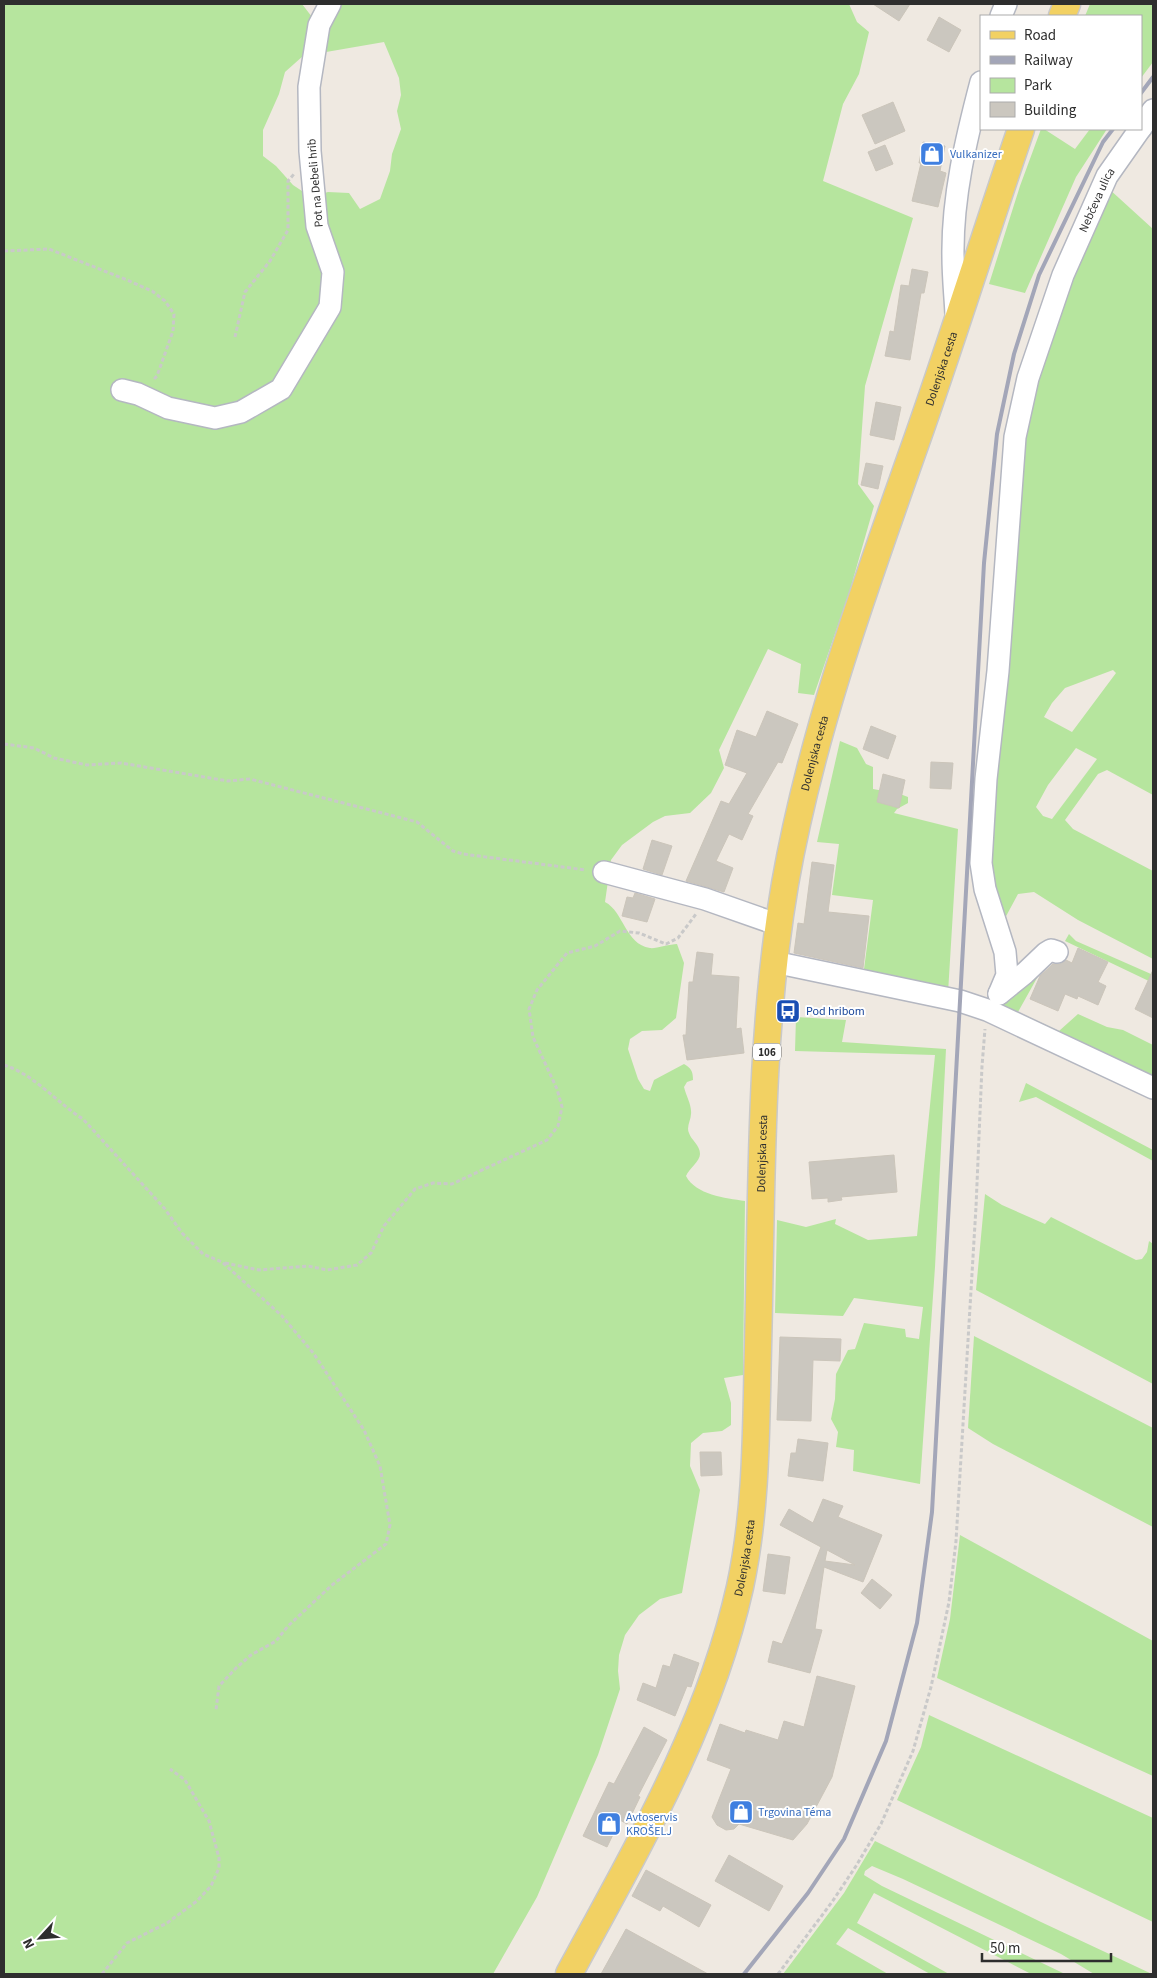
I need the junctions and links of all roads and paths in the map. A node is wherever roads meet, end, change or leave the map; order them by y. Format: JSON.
{"nodes":[{"id":1,"x":330,"y":4,"type":"edge"},
{"id":2,"x":980,"y":86,"type":"edge"},
{"id":3,"x":1153,"y":110,"type":"edge"},
{"id":4,"x":1142,"y":125,"type":"edge"},
{"id":5,"x":1021,"y":130,"type":"edge"},
{"id":6,"x":1139,"y":130,"type":"edge"},
{"id":7,"x":310,"y":151,"type":"junction"},
{"id":8,"x":4,"y":251,"type":"edge"},
{"id":9,"x":957,"y":322,"type":"junction"},
{"id":10,"x":235,"y":337,"type":"dead end"},
{"id":11,"x":130,"y":392,"type":"joint"},
{"id":12,"x":4,"y":744,"type":"edge"},
{"id":13,"x":604,"y":872,"type":"joint"},
{"id":14,"x":705,"y":899,"type":"junction"},
{"id":15,"x":779,"y":925,"type":"junction"},
{"id":16,"x":1057,"y":952,"type":"dead end"},
{"id":17,"x":774,"y":962,"type":"junction"},
{"id":18,"x":993,"y":1002,"type":"junction"},
{"id":19,"x":4,"y":1065,"type":"edge"},
{"id":20,"x":1153,"y":1088,"type":"edge"},
{"id":21,"x":222,"y":1262,"type":"junction"},
{"id":22,"x":216,"y":1710,"type":"dead end"},
{"id":23,"x":170,"y":1769,"type":"dead end"},
{"id":24,"x":102,"y":1974,"type":"edge"},
{"id":25,"x":569,"y":1974,"type":"edge"},
{"id":26,"x":778,"y":1974,"type":"edge"}],
"edges":[{"from":1,"to":7,"type":"street","name":"Pot na Debeli hrib"},
{"from":2,"to":9,"type":"street","name":"Dolenjska cesta"},
{"from":3,"to":4,"type":"street","name":"Nebčeva ulica"},
{"from":5,"to":9,"type":"main road","name":"Dolenjska cesta","number":"106"},
{"from":6,"to":18,"type":"street","name":"Nebčeva ulica"},
{"from":7,"to":10,"type":"path"},
{"from":7,"to":11,"type":"street","name":"Pot na Debeli hrib"},
{"from":8,"to":11,"type":"path"},
{"from":9,"to":15,"type":"main road","name":"Dolenjska cesta","number":"106"},
{"from":12,"to":13,"type":"path"},
{"from":13,"to":14,"type":"street"},
{"from":14,"to":15,"type":"street"},
{"from":14,"to":21,"type":"path"},
{"from":15,"to":17,"type":"main road","name":"Dolenjska cesta","number":"106"},
{"from":16,"to":18,"type":"street"},
{"from":17,"to":18,"type":"street"},
{"from":17,"to":25,"type":"main road","name":"Dolenjska cesta","number":"106"},
{"from":18,"to":20,"type":"street"},
{"from":18,"to":26,"type":"path"},
{"from":19,"to":21,"type":"path"},
{"from":21,"to":22,"type":"path"},
{"from":23,"to":24,"type":"path"}]}
